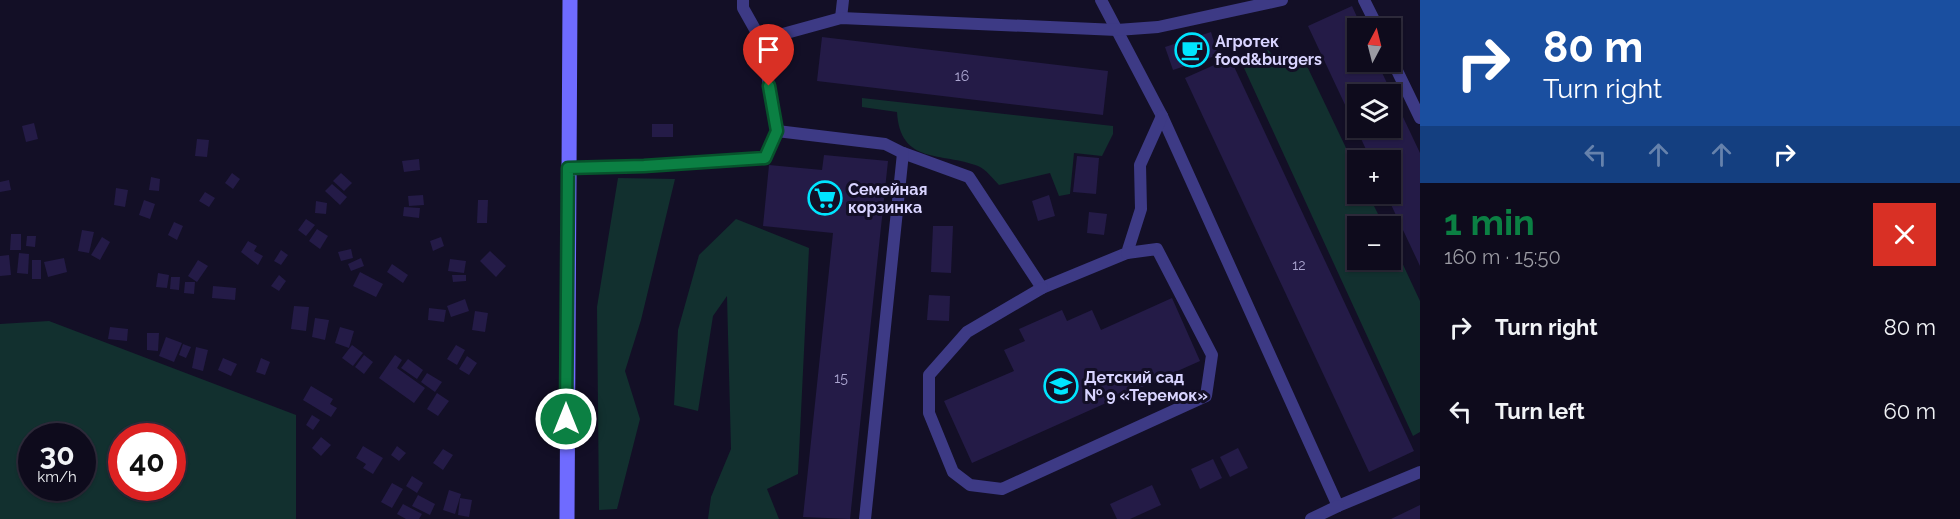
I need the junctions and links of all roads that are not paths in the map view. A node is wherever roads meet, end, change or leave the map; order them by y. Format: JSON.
{"nodes":[{"id":1,"x":570,"y":0,"type":"edge"},
{"id":2,"x":743,"y":0,"type":"edge"},
{"id":3,"x":843,"y":0,"type":"edge"},
{"id":4,"x":1101,"y":0,"type":"edge"},
{"id":5,"x":1282,"y":0,"type":"edge"},
{"id":6,"x":1364,"y":0,"type":"edge"},
{"id":7,"x":841,"y":18,"type":"junction"},
{"id":8,"x":1373,"y":18,"type":"edge"},
{"id":9,"x":1117,"y":30,"type":"junction"},
{"id":10,"x":761,"y":40,"type":"junction"},
{"id":11,"x":1398,"y":72,"type":"edge"},
{"id":12,"x":1162,"y":116,"type":"junction"},
{"id":13,"x":1420,"y":118,"type":"edge"},
{"id":14,"x":777,"y":131,"type":"junction"},
{"id":15,"x":903,"y":153,"type":"junction"},
{"id":16,"x":568,"y":168,"type":"junction"},
{"id":17,"x":1127,"y":254,"type":"junction"},
{"id":18,"x":1042,"y":288,"type":"junction"},
{"id":19,"x":1420,"y":472,"type":"edge"},
{"id":20,"x":1338,"y":506,"type":"junction"},
{"id":21,"x":567,"y":519,"type":"edge"},
{"id":22,"x":865,"y":519,"type":"edge"},
{"id":23,"x":1311,"y":519,"type":"edge"}],
"edges":[{"from":1,"to":16,"type":"street"},
{"from":2,"to":10,"type":"lane"},
{"from":3,"to":7,"type":"lane"},
{"from":4,"to":9,"type":"lane"},
{"from":5,"to":9,"type":"lane"},
{"from":6,"to":8,"type":"lane"},
{"from":7,"to":9,"type":"lane"},
{"from":7,"to":10,"type":"lane"},
{"from":9,"to":12,"type":"lane"},
{"from":10,"to":14,"type":"lane"},
{"from":11,"to":13,"type":"lane"},
{"from":12,"to":17,"type":"lane"},
{"from":12,"to":20,"type":"lane"},
{"from":14,"to":15,"type":"lane"},
{"from":14,"to":16,"type":"lane"},
{"from":15,"to":18,"type":"lane"},
{"from":15,"to":22,"type":"lane"},
{"from":16,"to":21,"type":"street"},
{"from":17,"to":18,"type":"lane"},
{"from":17,"to":18,"type":"lane"},
{"from":19,"to":20,"type":"lane"},
{"from":20,"to":23,"type":"lane"}]}
